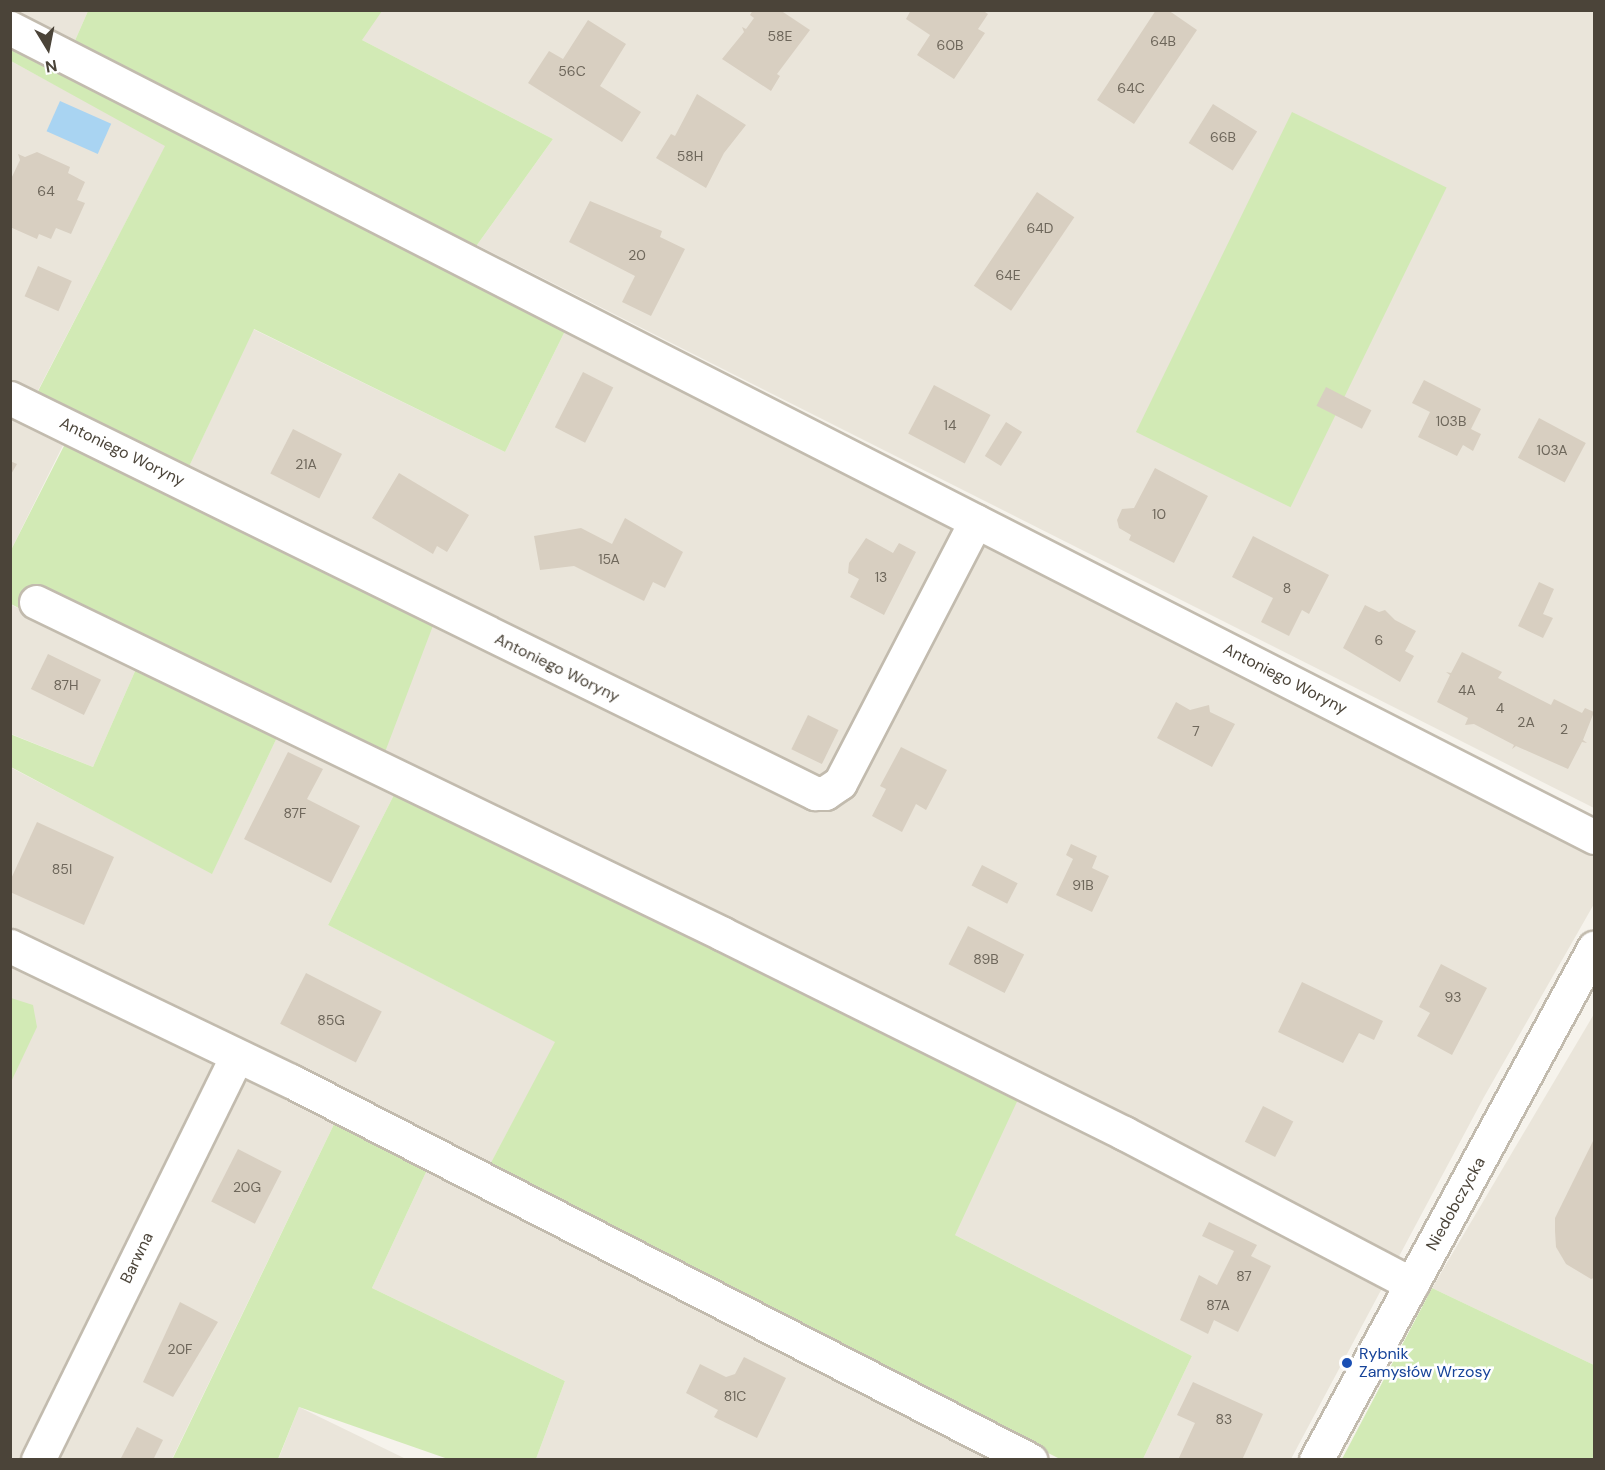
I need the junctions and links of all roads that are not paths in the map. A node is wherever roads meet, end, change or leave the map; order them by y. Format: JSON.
{"nodes":[{"id":1,"x":10,"y":28,"type":"edge"},
{"id":2,"x":10,"y":398,"type":"edge"},
{"id":3,"x":976,"y":521,"type":"junction"},
{"id":4,"x":36,"y":602,"type":"dead end"},
{"id":5,"x":1594,"y":837,"type":"edge"},
{"id":6,"x":10,"y":946,"type":"edge"},
{"id":7,"x":1594,"y":948,"type":"edge"},
{"id":8,"x":237,"y":1056,"type":"junction"},
{"id":9,"x":1412,"y":1284,"type":"junction"},
{"id":10,"x":38,"y":1460,"type":"edge"},
{"id":11,"x":1030,"y":1460,"type":"edge"},
{"id":12,"x":1316,"y":1460,"type":"edge"}],
"edges":[{"from":1,"to":3,"type":"street","name":"Antoniego Woryny"},
{"from":2,"to":3,"type":"street","name":"Antoniego Woryny"},
{"from":3,"to":5,"type":"street","name":"Antoniego Woryny"},
{"from":4,"to":9,"type":"street"},
{"from":6,"to":8,"type":"street"},
{"from":7,"to":9,"type":"street","name":"Niedobczycka"},
{"from":8,"to":10,"type":"street","name":"Barwna"},
{"from":8,"to":11,"type":"street"},
{"from":9,"to":12,"type":"street","name":"Niedobczycka"}]}
